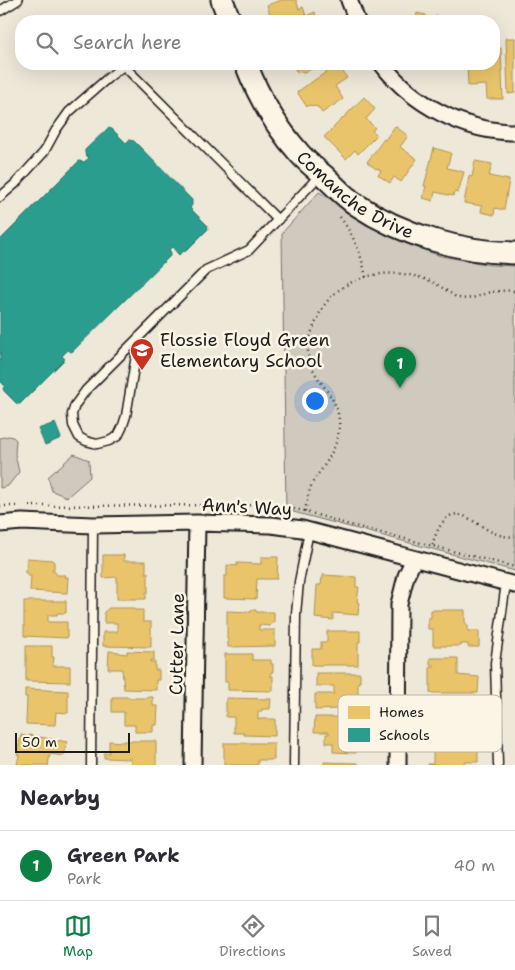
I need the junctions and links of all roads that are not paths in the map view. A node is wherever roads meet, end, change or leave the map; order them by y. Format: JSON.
{"nodes":[{"id":1,"x":18,"y":0,"type":"edge"},
{"id":2,"x":222,"y":0,"type":"edge"},
{"id":3,"x":349,"y":0,"type":"edge"},
{"id":4,"x":0,"y":11,"type":"edge"},
{"id":5,"x":228,"y":15,"type":"edge"},
{"id":6,"x":355,"y":15,"type":"edge"},
{"id":7,"x":118,"y":70,"type":"edge"},
{"id":8,"x":130,"y":70,"type":"edge"},
{"id":9,"x":248,"y":70,"type":"edge"},
{"id":10,"x":388,"y":70,"type":"edge"},
{"id":11,"x":515,"y":132,"type":"edge"},
{"id":12,"x":321,"y":173,"type":"junction"},
{"id":13,"x":0,"y":196,"type":"edge"},
{"id":14,"x":278,"y":220,"type":"junction"},
{"id":15,"x":515,"y":253,"type":"edge"},
{"id":16,"x":139,"y":337,"type":"junction"},
{"id":17,"x":197,"y":523,"type":"junction"},
{"id":18,"x":0,"y":524,"type":"edge"},
{"id":19,"x":93,"y":525,"type":"junction"},
{"id":20,"x":309,"y":531,"type":"junction"},
{"id":21,"x":414,"y":559,"type":"junction"},
{"id":22,"x":510,"y":584,"type":"edge"},
{"id":23,"x":398,"y":695,"type":"edge"},
{"id":24,"x":496,"y":695,"type":"edge"},
{"id":25,"x":398,"y":752,"type":"edge"},
{"id":26,"x":498,"y":752,"type":"edge"},
{"id":27,"x":91,"y":765,"type":"edge"},
{"id":28,"x":193,"y":765,"type":"edge"},
{"id":29,"x":294,"y":765,"type":"edge"},
{"id":30,"x":398,"y":765,"type":"edge"},
{"id":31,"x":498,"y":765,"type":"edge"}],
"edges":[{"from":1,"to":4,"type":"lane"},
{"from":2,"to":5,"type":"street"},
{"from":3,"to":6,"type":"street"},
{"from":7,"to":13,"type":"lane"},
{"from":8,"to":14,"type":"lane"},
{"from":9,"to":12,"type":"street","name":"Comanche Drive"},
{"from":10,"to":11,"type":"street"},
{"from":12,"to":14,"type":"lane"},
{"from":12,"to":15,"type":"street","name":"Comanche Drive"},
{"from":14,"to":16,"type":"lane"},
{"from":16,"to":16,"type":"lane"},
{"from":17,"to":19,"type":"street","name":"Ann's Way"},
{"from":17,"to":20,"type":"street","name":"Ann's Way"},
{"from":17,"to":28,"type":"street","name":"Cutter Lane"},
{"from":18,"to":19,"type":"street","name":"Ann's Way"},
{"from":19,"to":27,"type":"lane"},
{"from":20,"to":21,"type":"street","name":"Ann's Way"},
{"from":20,"to":29,"type":"lane"},
{"from":21,"to":22,"type":"street","name":"Ann's Way"},
{"from":21,"to":23,"type":"street"},
{"from":22,"to":24,"type":"lane"},
{"from":25,"to":30,"type":"street"},
{"from":26,"to":31,"type":"lane"}]}
